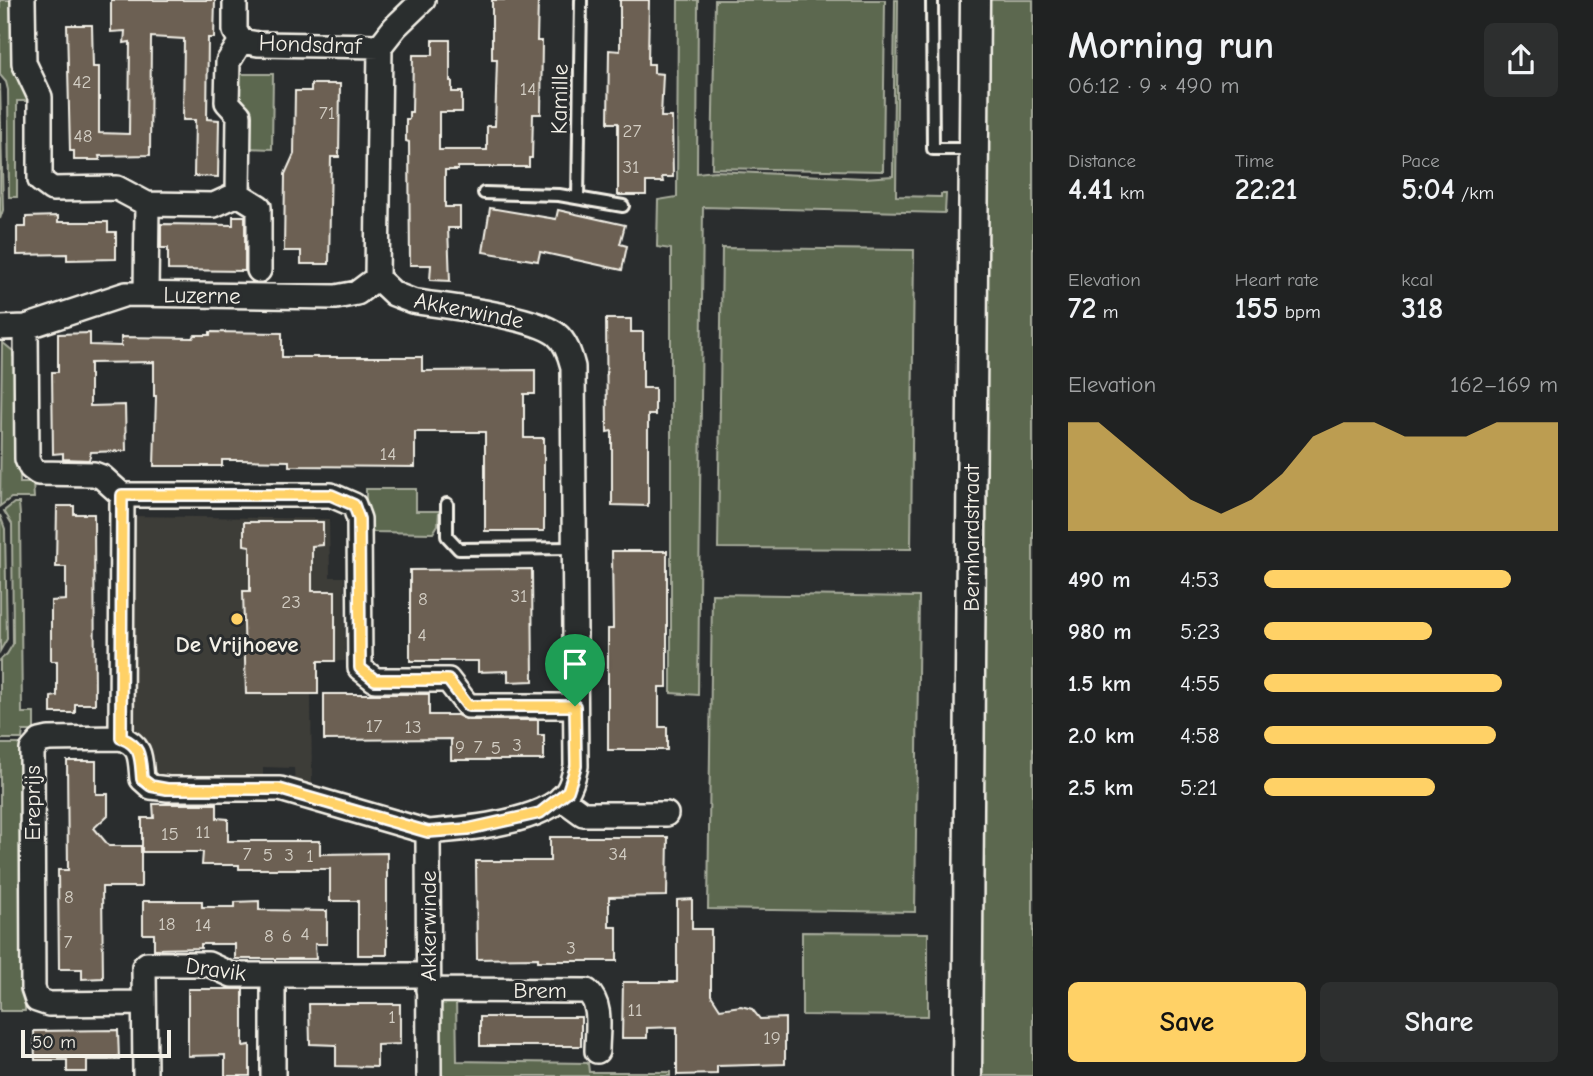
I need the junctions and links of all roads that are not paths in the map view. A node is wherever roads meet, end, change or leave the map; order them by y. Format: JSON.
{"nodes":[{"id":1,"x":23,"y":0,"type":"edge"},
{"id":2,"x":235,"y":0,"type":"edge"},
{"id":3,"x":423,"y":0,"type":"edge"},
{"id":4,"x":581,"y":0,"type":"edge"},
{"id":5,"x":932,"y":0,"type":"edge"},
{"id":6,"x":975,"y":0,"type":"edge"},
{"id":7,"x":241,"y":41,"type":"junction"},
{"id":8,"x":380,"y":46,"type":"junction"},
{"id":9,"x":974,"y":149,"type":"junction"},
{"id":10,"x":238,"y":194,"type":"junction"},
{"id":11,"x":484,"y":194,"type":"dead end"},
{"id":12,"x":578,"y":198,"type":"junction"},
{"id":13,"x":147,"y":204,"type":"junction"},
{"id":14,"x":623,"y":206,"type":"dead end"},
{"id":15,"x":259,"y":270,"type":"dead end"},
{"id":16,"x":377,"y":278,"type":"junction"},
{"id":17,"x":146,"y":294,"type":"junction"},
{"id":18,"x":26,"y":327,"type":"junction"},
{"id":19,"x":0,"y":328,"type":"edge"},
{"id":20,"x":122,"y":495,"type":"junction"},
{"id":21,"x":447,"y":504,"type":"dead end"},
{"id":22,"x":574,"y":548,"type":"junction"},
{"id":23,"x":575,"y":706,"type":"junction"},
{"id":24,"x":121,"y":738,"type":"junction"},
{"id":25,"x":561,"y":797,"type":"junction"},
{"id":26,"x":666,"y":814,"type":"dead end"},
{"id":27,"x":428,"y":832,"type":"junction"},
{"id":28,"x":273,"y":975,"type":"junction"},
{"id":29,"x":428,"y":982,"type":"junction"},
{"id":30,"x":144,"y":1003,"type":"junction"},
{"id":31,"x":597,"y":1051,"type":"dead end"},
{"id":32,"x":145,"y":1076,"type":"edge"},
{"id":33,"x":273,"y":1076,"type":"edge"},
{"id":34,"x":429,"y":1076,"type":"edge"},
{"id":35,"x":967,"y":1076,"type":"edge"}],
"edges":[{"from":1,"to":13,"type":"street"},
{"from":2,"to":7,"type":"street","name":"Hondsdraf"},
{"from":3,"to":8,"type":"street"},
{"from":4,"to":12,"type":"lane","name":"Kamille"},
{"from":5,"to":9,"type":"lane"},
{"from":6,"to":9,"type":"street","name":"Bernhardstraat"},
{"from":7,"to":8,"type":"street","name":"Hondsdraf"},
{"from":7,"to":10,"type":"street","name":"Hondsdraf"},
{"from":8,"to":16,"type":"street"},
{"from":9,"to":35,"type":"street","name":"Bernhardstraat"},
{"from":10,"to":13,"type":"street"},
{"from":10,"to":15,"type":"street"},
{"from":11,"to":12,"type":"lane"},
{"from":12,"to":14,"type":"lane"},
{"from":13,"to":17,"type":"street"},
{"from":16,"to":17,"type":"street","name":"Luzerne"},
{"from":16,"to":22,"type":"street","name":"Akkerwinde"},
{"from":17,"to":18,"type":"street","name":"Luzerne"},
{"from":18,"to":19,"type":"street","name":"Luzerne"},
{"from":18,"to":20,"type":"street"},
{"from":20,"to":23,"type":"street"},
{"from":20,"to":24,"type":"street"},
{"from":21,"to":22,"type":"lane"},
{"from":22,"to":23,"type":"street","name":"Akkerwinde"},
{"from":23,"to":25,"type":"street","name":"Akkerwinde"},
{"from":24,"to":27,"type":"street"},
{"from":24,"to":30,"type":"street","name":"Ereprijs"},
{"from":25,"to":26,"type":"street"},
{"from":25,"to":27,"type":"street"},
{"from":27,"to":29,"type":"street","name":"Akkerwinde"},
{"from":28,"to":29,"type":"street","name":"Dravik"},
{"from":28,"to":30,"type":"street","name":"Dravik"},
{"from":28,"to":33,"type":"street","name":"Dravik"},
{"from":29,"to":31,"type":"street","name":"Brem"},
{"from":29,"to":34,"type":"street","name":"Akkerwinde"},
{"from":30,"to":32,"type":"street","name":"Dravik"}]}
